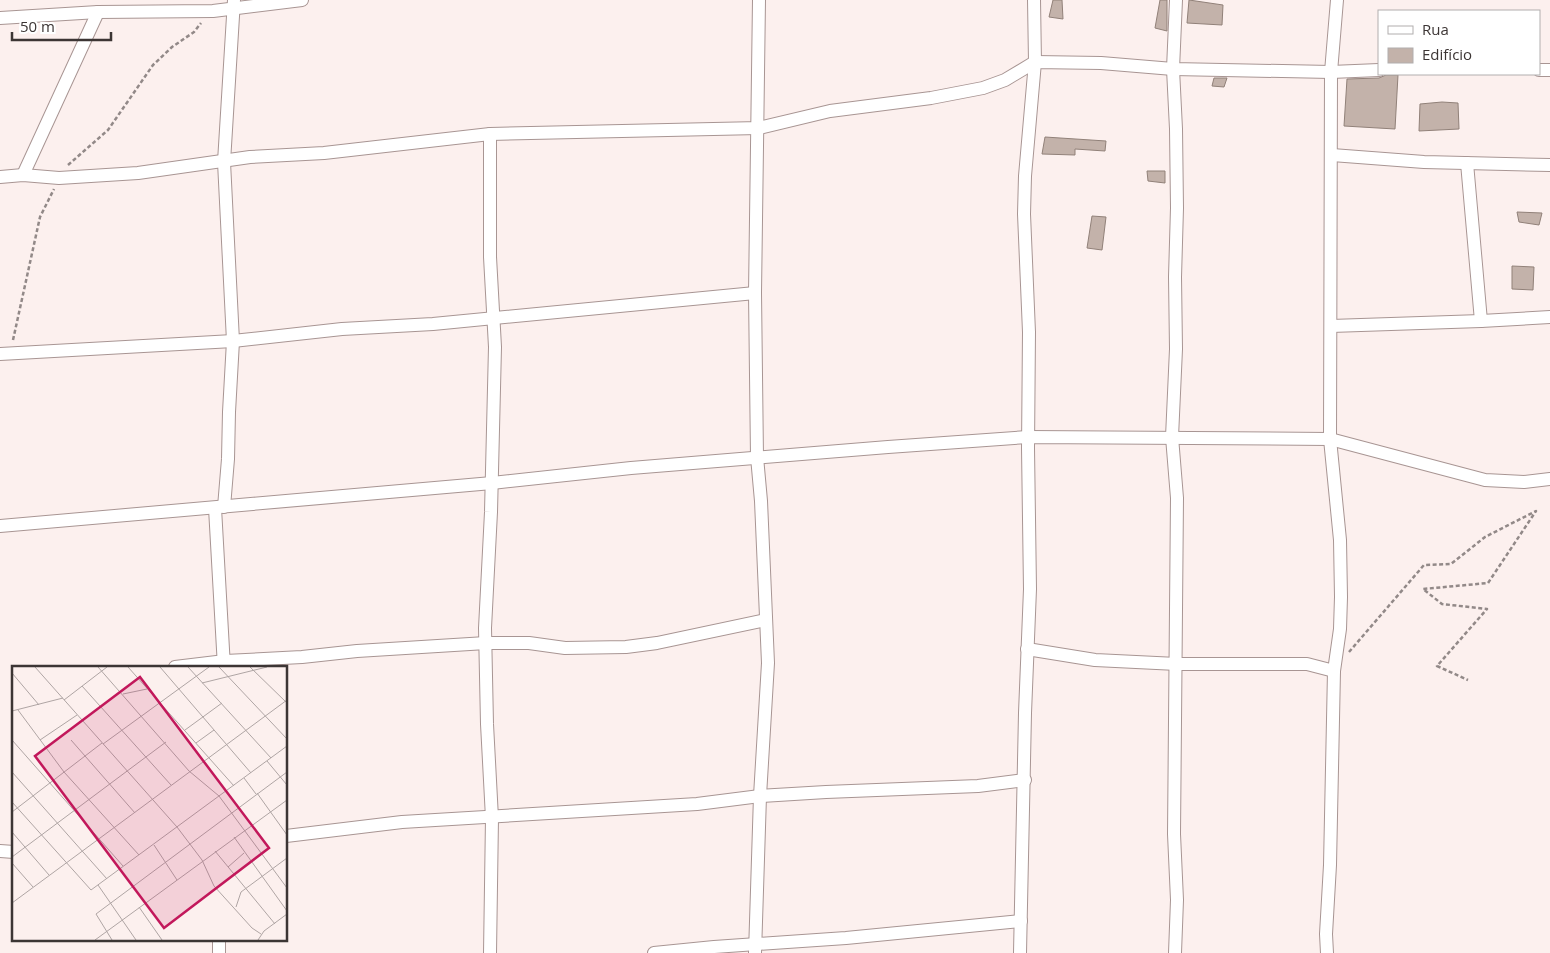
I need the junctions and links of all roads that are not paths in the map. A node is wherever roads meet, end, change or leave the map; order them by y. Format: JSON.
{"nodes":[{"id":1,"x":302,"y":0,"type":"edge"},
{"id":2,"x":759,"y":0,"type":"edge"},
{"id":3,"x":1034,"y":0,"type":"edge"},
{"id":4,"x":1176,"y":0,"type":"edge"},
{"id":5,"x":1337,"y":0,"type":"edge"},
{"id":6,"x":233,"y":5,"type":"edge"},
{"id":7,"x":98,"y":12,"type":"junction"},
{"id":8,"x":0,"y":18,"type":"edge"},
{"id":9,"x":1035,"y":62,"type":"junction"},
{"id":10,"x":1173,"y":69,"type":"junction"},
{"id":11,"x":1378,"y":70,"type":"edge"},
{"id":12,"x":1331,"y":72,"type":"junction"},
{"id":13,"x":759,"y":128,"type":"junction"},
{"id":14,"x":490,"y":134,"type":"junction"},
{"id":15,"x":1332,"y":155,"type":"junction"},
{"id":16,"x":224,"y":162,"type":"junction"},
{"id":17,"x":1467,"y":163,"type":"junction"},
{"id":18,"x":1550,"y":165,"type":"edge"},
{"id":19,"x":24,"y":175,"type":"junction"},
{"id":20,"x":0,"y":177,"type":"edge"},
{"id":21,"x":755,"y":293,"type":"junction"},
{"id":22,"x":493,"y":317,"type":"junction"},
{"id":23,"x":1550,"y":317,"type":"edge"},
{"id":24,"x":1481,"y":321,"type":"junction"},
{"id":25,"x":1331,"y":326,"type":"junction"},
{"id":26,"x":233,"y":341,"type":"junction"},
{"id":27,"x":0,"y":354,"type":"edge"},
{"id":28,"x":1172,"y":437,"type":"junction"},
{"id":29,"x":1028,"y":438,"type":"junction"},
{"id":30,"x":1330,"y":439,"type":"junction"},
{"id":31,"x":757,"y":457,"type":"junction"},
{"id":32,"x":1550,"y":479,"type":"edge"},
{"id":33,"x":492,"y":483,"type":"junction"},
{"id":34,"x":219,"y":507,"type":"junction"},
{"id":35,"x":0,"y":526,"type":"edge"},
{"id":36,"x":766,"y":620,"type":"junction"},
{"id":37,"x":486,"y":643,"type":"junction"},
{"id":38,"x":1027,"y":649,"type":"junction"},
{"id":39,"x":224,"y":664,"type":"edge"},
{"id":40,"x":1177,"y":664,"type":"junction"},
{"id":41,"x":191,"y":666,"type":"edge"},
{"id":42,"x":1334,"y":671,"type":"junction"},
{"id":43,"x":1025,"y":780,"type":"junction"},
{"id":44,"x":760,"y":796,"type":"junction"},
{"id":45,"x":492,"y":818,"type":"junction"},
{"id":46,"x":288,"y":836,"type":"edge"},
{"id":47,"x":1020,"y":922,"type":"junction"},
{"id":48,"x":219,"y":940,"type":"edge"},
{"id":49,"x":755,"y":948,"type":"edge"},
{"id":50,"x":219,"y":953,"type":"edge"},
{"id":51,"x":490,"y":953,"type":"edge"},
{"id":52,"x":654,"y":953,"type":"edge"},
{"id":53,"x":1020,"y":953,"type":"edge"},
{"id":54,"x":1176,"y":953,"type":"edge"},
{"id":55,"x":1327,"y":953,"type":"edge"}],
"edges":[{"from":1,"to":6,"type":"street"},
{"from":2,"to":13,"type":"street"},
{"from":3,"to":9,"type":"street"},
{"from":4,"to":10,"type":"street"},
{"from":5,"to":12,"type":"street"},
{"from":6,"to":7,"type":"street"},
{"from":6,"to":16,"type":"street"},
{"from":7,"to":8,"type":"street"},
{"from":7,"to":19,"type":"street"},
{"from":9,"to":10,"type":"street"},
{"from":9,"to":13,"type":"street"},
{"from":9,"to":29,"type":"street"},
{"from":10,"to":12,"type":"street"},
{"from":10,"to":28,"type":"street"},
{"from":11,"to":12,"type":"street"},
{"from":12,"to":15,"type":"street"},
{"from":13,"to":14,"type":"street"},
{"from":13,"to":21,"type":"street"},
{"from":14,"to":16,"type":"street"},
{"from":14,"to":22,"type":"street"},
{"from":15,"to":17,"type":"street"},
{"from":15,"to":25,"type":"street"},
{"from":16,"to":19,"type":"street"},
{"from":16,"to":26,"type":"street"},
{"from":17,"to":18,"type":"street"},
{"from":17,"to":24,"type":"street"},
{"from":19,"to":20,"type":"street"},
{"from":21,"to":22,"type":"street"},
{"from":21,"to":31,"type":"street"},
{"from":22,"to":26,"type":"street"},
{"from":22,"to":33,"type":"street"},
{"from":23,"to":24,"type":"street"},
{"from":24,"to":25,"type":"street"},
{"from":25,"to":30,"type":"street"},
{"from":26,"to":27,"type":"street"},
{"from":26,"to":34,"type":"street"},
{"from":28,"to":29,"type":"street"},
{"from":28,"to":30,"type":"street"},
{"from":28,"to":40,"type":"street"},
{"from":29,"to":31,"type":"street"},
{"from":29,"to":38,"type":"street"},
{"from":30,"to":32,"type":"street"},
{"from":30,"to":42,"type":"street"},
{"from":31,"to":33,"type":"street"},
{"from":31,"to":36,"type":"street"},
{"from":33,"to":34,"type":"street"},
{"from":33,"to":37,"type":"street"},
{"from":34,"to":35,"type":"street"},
{"from":34,"to":39,"type":"street"},
{"from":36,"to":37,"type":"street"},
{"from":36,"to":44,"type":"street"},
{"from":37,"to":39,"type":"street"},
{"from":37,"to":45,"type":"street"},
{"from":38,"to":40,"type":"street"},
{"from":38,"to":43,"type":"street"},
{"from":39,"to":41,"type":"street"},
{"from":40,"to":42,"type":"street"},
{"from":40,"to":54,"type":"street"},
{"from":42,"to":55,"type":"street"},
{"from":43,"to":44,"type":"street"},
{"from":43,"to":47,"type":"street"},
{"from":44,"to":45,"type":"street"},
{"from":44,"to":49,"type":"street"},
{"from":45,"to":46,"type":"street"},
{"from":45,"to":51,"type":"street"},
{"from":47,"to":49,"type":"street"},
{"from":47,"to":53,"type":"street"},
{"from":48,"to":50,"type":"street"},
{"from":49,"to":52,"type":"street"}]}
